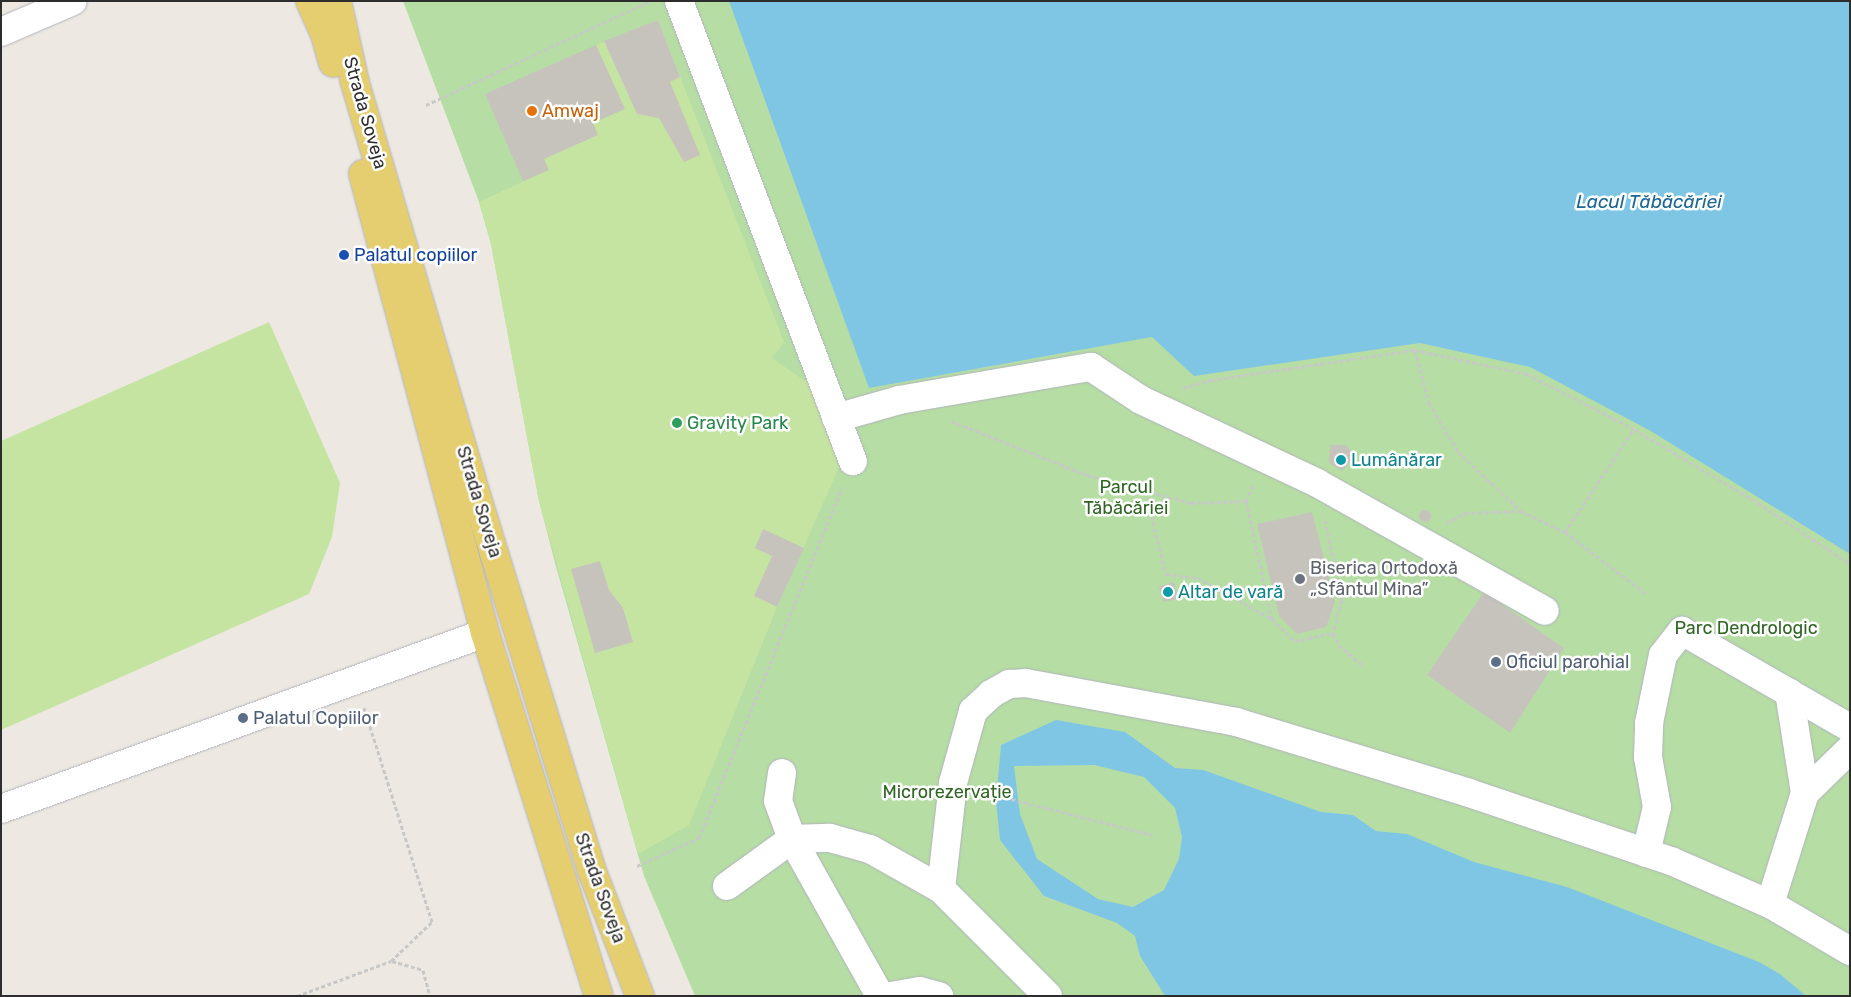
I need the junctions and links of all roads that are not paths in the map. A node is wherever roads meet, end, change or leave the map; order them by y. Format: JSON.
{"nodes":[{"id":1,"x":73,"y":1,"type":"edge"},
{"id":2,"x":310,"y":1,"type":"edge"},
{"id":3,"x":337,"y":1,"type":"edge"},
{"id":4,"x":679,"y":1,"type":"edge"},
{"id":5,"x":1,"y":32,"type":"edge"},
{"id":6,"x":836,"y":418,"type":"junction"},
{"id":7,"x":853,"y":462,"type":"road end"},
{"id":8,"x":1544,"y":611,"type":"dead end"},
{"id":9,"x":485,"y":633,"type":"junction"},
{"id":10,"x":1789,"y":692,"type":"junction"},
{"id":11,"x":1850,"y":728,"type":"edge"},
{"id":12,"x":1850,"y":749,"type":"edge"},
{"id":13,"x":782,"y":773,"type":"dead end"},
{"id":14,"x":1805,"y":793,"type":"junction"},
{"id":15,"x":1,"y":809,"type":"edge"},
{"id":16,"x":792,"y":839,"type":"junction"},
{"id":17,"x":1646,"y":852,"type":"junction"},
{"id":18,"x":727,"y":886,"type":"dead end"},
{"id":19,"x":941,"y":889,"type":"junction"},
{"id":20,"x":1770,"y":904,"type":"junction"},
{"id":21,"x":1850,"y":950,"type":"edge"},
{"id":22,"x":599,"y":996,"type":"edge"},
{"id":23,"x":640,"y":996,"type":"edge"},
{"id":24,"x":880,"y":996,"type":"edge"},
{"id":25,"x":891,"y":996,"type":"edge"},
{"id":26,"x":939,"y":996,"type":"edge"},
{"id":27,"x":1048,"y":996,"type":"edge"}],
"edges":[{"from":1,"to":5,"type":"street"},
{"from":2,"to":9,"type":"main road","name":"Strada Soveja"},
{"from":3,"to":23,"type":"main road","name":"Strada Soveja"},
{"from":4,"to":6,"type":"street"},
{"from":6,"to":7,"type":"street"},
{"from":6,"to":8,"type":"street"},
{"from":9,"to":15,"type":"street"},
{"from":9,"to":22,"type":"main road","name":"Strada Soveja"},
{"from":10,"to":11,"type":"street"},
{"from":10,"to":14,"type":"street"},
{"from":10,"to":17,"type":"street"},
{"from":12,"to":14,"type":"street"},
{"from":13,"to":16,"type":"street"},
{"from":14,"to":20,"type":"street"},
{"from":16,"to":18,"type":"street"},
{"from":16,"to":19,"type":"street"},
{"from":16,"to":24,"type":"street"},
{"from":17,"to":19,"type":"street"},
{"from":17,"to":20,"type":"street"},
{"from":19,"to":27,"type":"street"},
{"from":20,"to":21,"type":"street"},
{"from":25,"to":26,"type":"street"}]}
